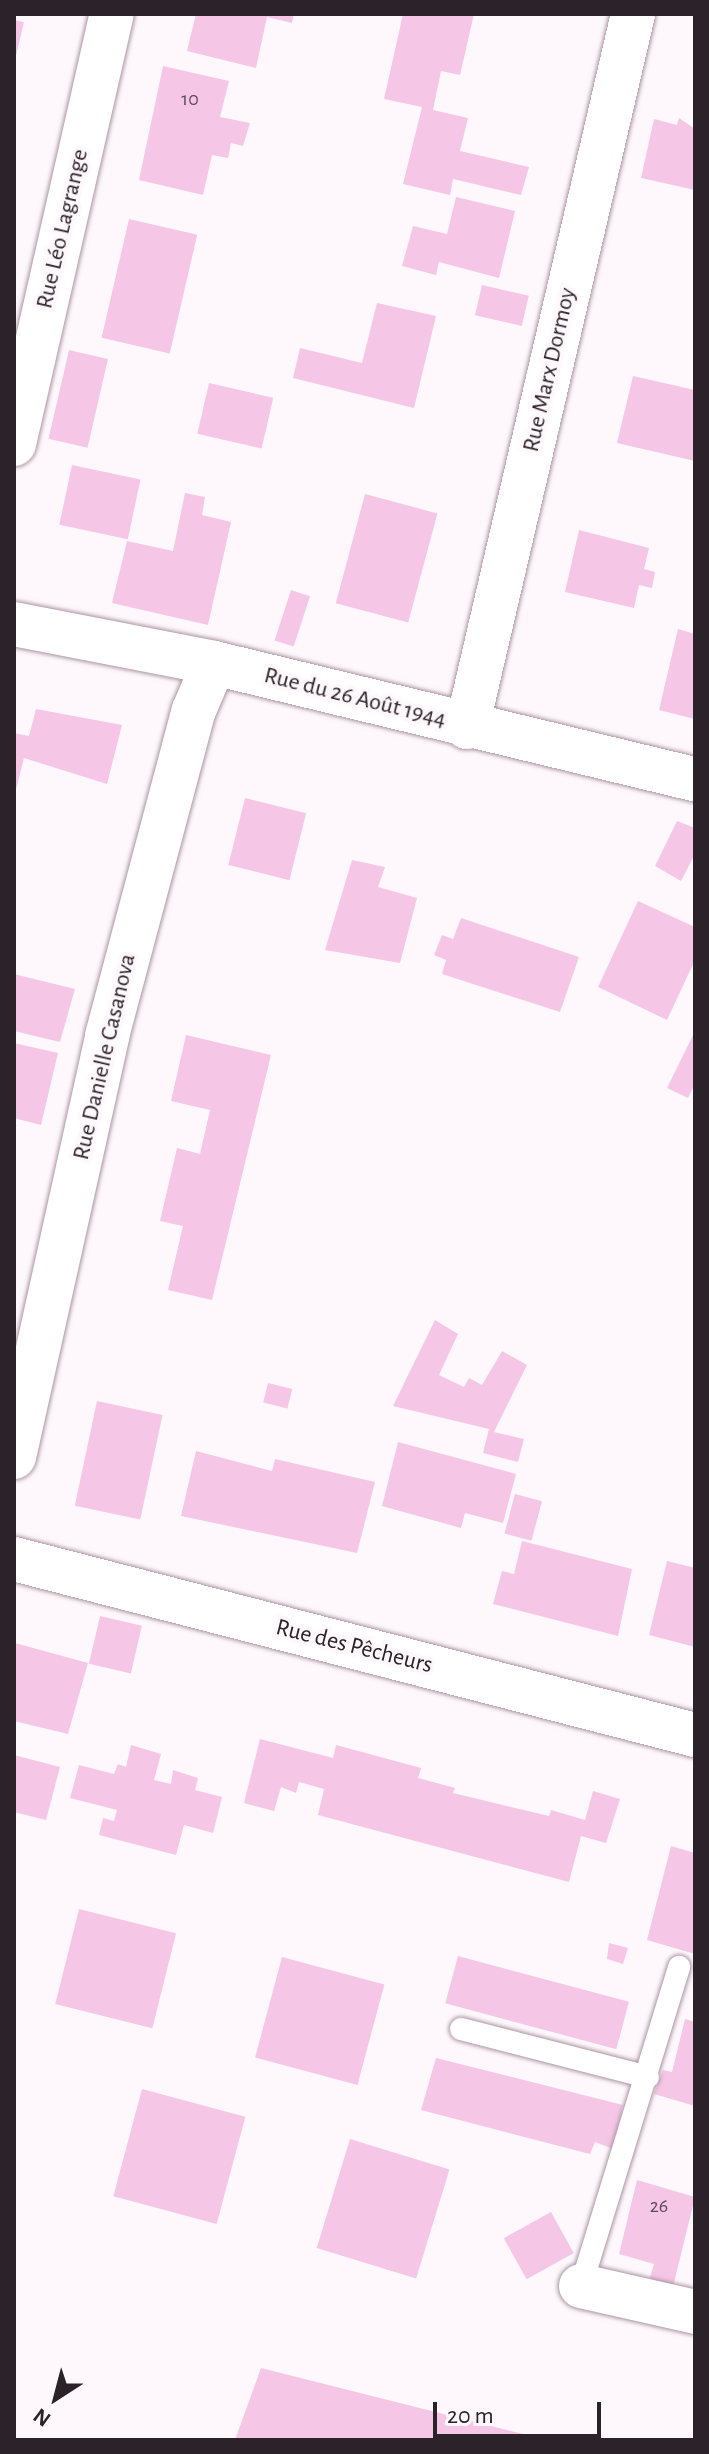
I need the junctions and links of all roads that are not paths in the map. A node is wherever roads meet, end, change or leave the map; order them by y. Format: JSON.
{"nodes":[{"id":1,"x":112,"y":14,"type":"edge"},
{"id":2,"x":633,"y":14,"type":"edge"},
{"id":3,"x":14,"y":444,"type":"edge"},
{"id":4,"x":14,"y":624,"type":"edge"},
{"id":5,"x":214,"y":663,"type":"junction"},
{"id":6,"x":467,"y":727,"type":"junction"},
{"id":7,"x":695,"y":779,"type":"edge"},
{"id":8,"x":14,"y":1457,"type":"edge"},
{"id":9,"x":14,"y":1559,"type":"edge"},
{"id":10,"x":695,"y":1735,"type":"edge"},
{"id":11,"x":679,"y":1967,"type":"dead end"},
{"id":12,"x":461,"y":2029,"type":"dead end"},
{"id":13,"x":648,"y":2077,"type":"junction"},
{"id":14,"x":581,"y":2286,"type":"joint"},
{"id":15,"x":695,"y":2312,"type":"edge"}],
"edges":[{"from":1,"to":3,"type":"street","name":"Rue Léo Lagrange"},
{"from":2,"to":6,"type":"street","name":"Rue Marx Dormoy"},
{"from":4,"to":5,"type":"street","name":"Rue du 26 Août 1944"},
{"from":5,"to":6,"type":"street","name":"Rue du 26 Août 1944"},
{"from":5,"to":8,"type":"street","name":"Rue Danielle Casanova"},
{"from":6,"to":7,"type":"street","name":"Rue du 26 Août 1944"},
{"from":9,"to":10,"type":"street","name":"Rue des Pêcheurs"},
{"from":11,"to":13,"type":"lane"},
{"from":12,"to":13,"type":"lane"},
{"from":13,"to":14,"type":"lane"},
{"from":14,"to":15,"type":"street"}]}
